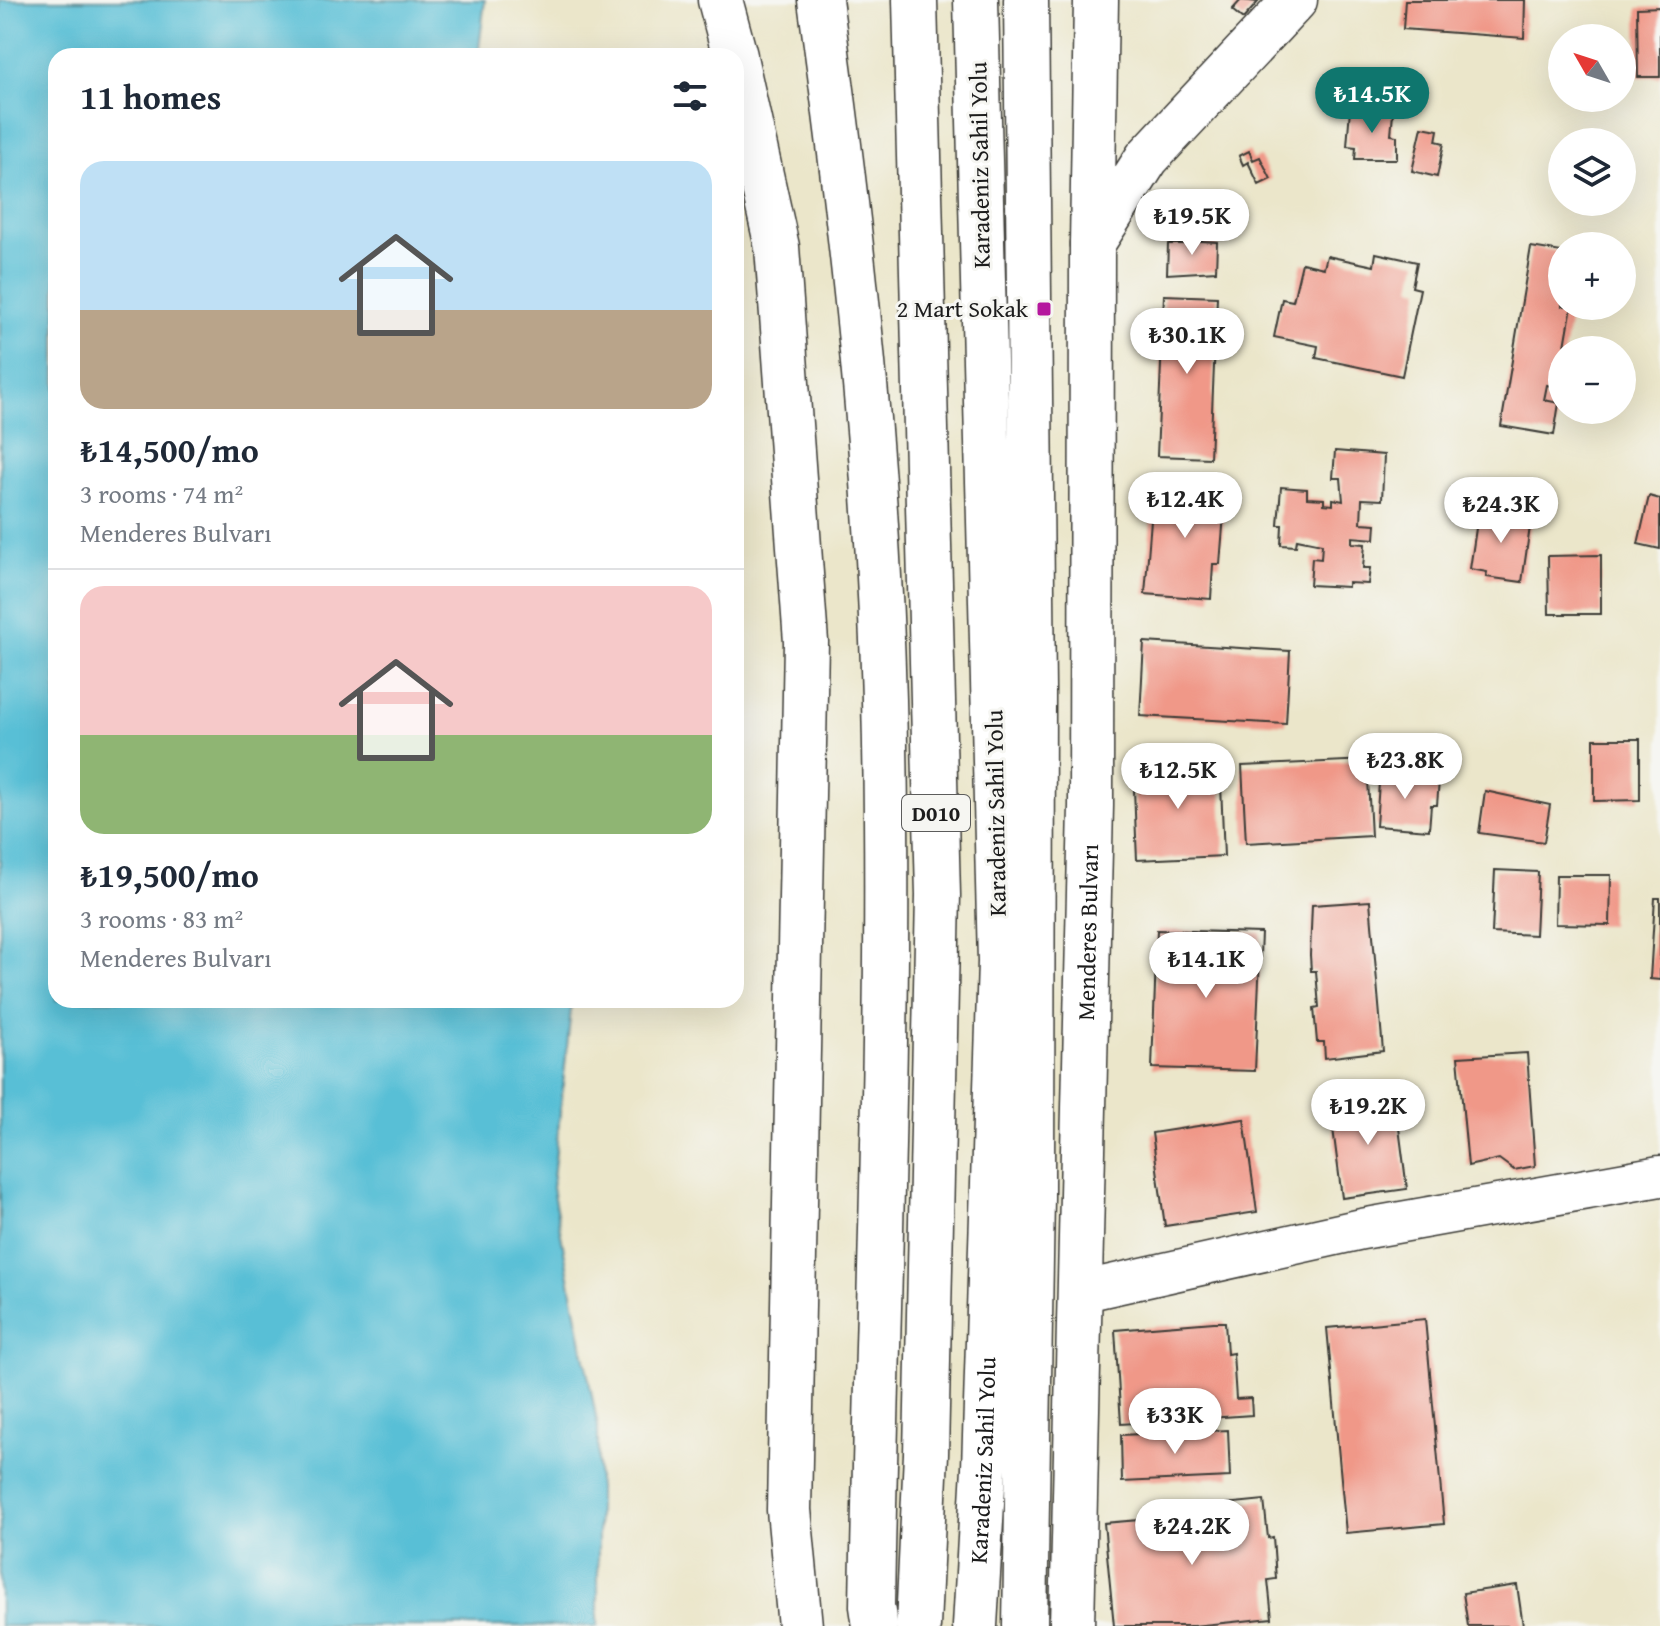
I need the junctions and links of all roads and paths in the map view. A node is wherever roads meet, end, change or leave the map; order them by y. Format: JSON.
{"nodes":[{"id":1,"x":720,"y":0,"type":"edge"},
{"id":2,"x":820,"y":0,"type":"edge"},
{"id":3,"x":915,"y":0,"type":"edge"},
{"id":4,"x":976,"y":0,"type":"edge"},
{"id":5,"x":1026,"y":0,"type":"edge"},
{"id":6,"x":1096,"y":0,"type":"edge"},
{"id":7,"x":1295,"y":0,"type":"edge"},
{"id":8,"x":732,"y":48,"type":"edge"},
{"id":9,"x":744,"y":99,"type":"edge"},
{"id":10,"x":1092,"y":244,"type":"junction"},
{"id":11,"x":1660,"y":1176,"type":"edge"},
{"id":12,"x":1080,"y":1292,"type":"junction"},
{"id":13,"x":800,"y":1626,"type":"edge"},
{"id":14,"x":875,"y":1626,"type":"edge"},
{"id":15,"x":918,"y":1626,"type":"edge"},
{"id":16,"x":975,"y":1626,"type":"edge"},
{"id":17,"x":1025,"y":1626,"type":"edge"},
{"id":18,"x":1072,"y":1626,"type":"edge"}],
"edges":[{"from":1,"to":8,"type":"main road"},
{"from":2,"to":14,"type":"main road"},
{"from":3,"to":15,"type":"main road","number":"D010"},
{"from":4,"to":16,"type":"main road","name":"Karadeniz Sahil Yolu"},
{"from":5,"to":17,"type":"main road"},
{"from":6,"to":10,"type":"main road","name":"Menderes Bulvarı"},
{"from":7,"to":10,"type":"main road"},
{"from":9,"to":13,"type":"main road"},
{"from":10,"to":12,"type":"main road","name":"Menderes Bulvarı"},
{"from":11,"to":12,"type":"street"},
{"from":12,"to":18,"type":"main road","name":"Menderes Bulvarı"}]}
